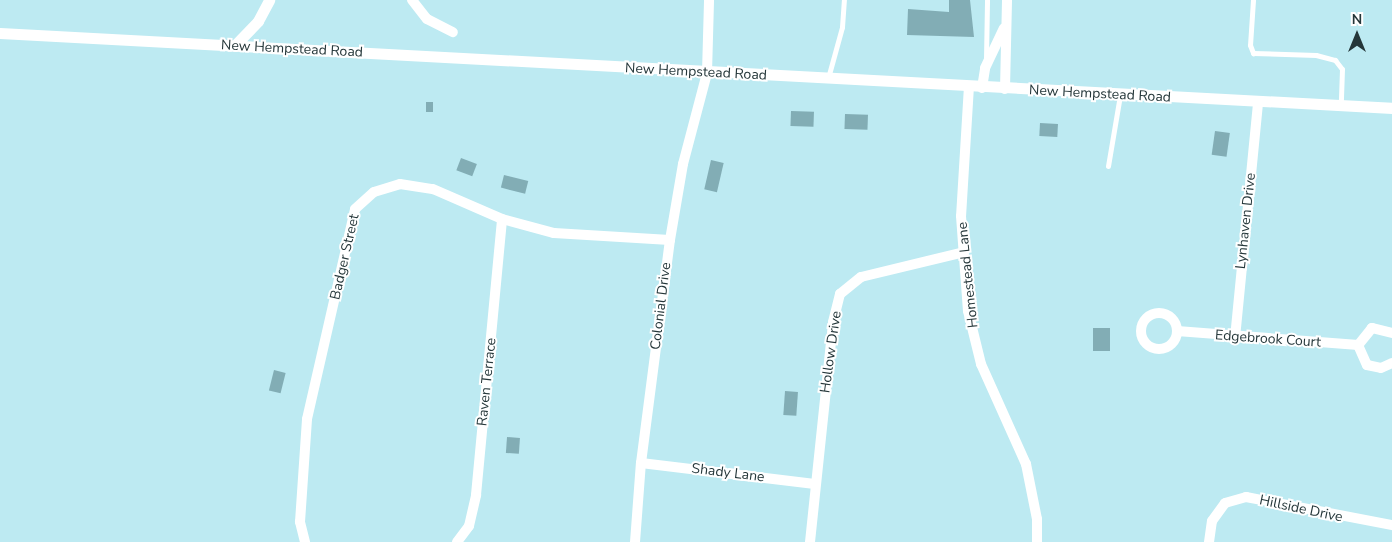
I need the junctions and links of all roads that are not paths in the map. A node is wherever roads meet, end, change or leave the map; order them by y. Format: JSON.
{"nodes":[{"id":1,"x":269,"y":0,"type":"edge"},
{"id":2,"x":412,"y":0,"type":"edge"},
{"id":3,"x":709,"y":0,"type":"edge"},
{"id":4,"x":844,"y":0,"type":"edge"},
{"id":5,"x":987,"y":0,"type":"edge"},
{"id":6,"x":1007,"y":0,"type":"edge"},
{"id":7,"x":1253,"y":0,"type":"edge"},
{"id":8,"x":1007,"y":22,"type":"junction"},
{"id":9,"x":453,"y":32,"type":"dead end"},
{"id":10,"x":0,"y":34,"type":"edge"},
{"id":11,"x":235,"y":45,"type":"junction"},
{"id":12,"x":985,"y":68,"type":"junction"},
{"id":13,"x":708,"y":73,"type":"junction"},
{"id":14,"x":828,"y":79,"type":"junction"},
{"id":15,"x":969,"y":86,"type":"junction"},
{"id":16,"x":982,"y":88,"type":"junction"},
{"id":17,"x":1005,"y":89,"type":"junction"},
{"id":18,"x":1120,"y":96,"type":"junction"},
{"id":19,"x":1258,"y":104,"type":"junction"},
{"id":20,"x":1341,"y":106,"type":"junction"},
{"id":21,"x":1392,"y":108,"type":"edge"},
{"id":22,"x":1108,"y":166,"type":"dead end"},
{"id":23,"x":502,"y":219,"type":"junction"},
{"id":24,"x":670,"y":240,"type":"junction"},
{"id":25,"x":964,"y":252,"type":"junction"},
{"id":26,"x":1177,"y":331,"type":"dead end"},
{"id":27,"x":1392,"y":333,"type":"edge"},
{"id":28,"x":1235,"y":338,"type":"junction"},
{"id":29,"x":1358,"y":345,"type":"junction"},
{"id":30,"x":1392,"y":363,"type":"edge"},
{"id":31,"x":641,"y":463,"type":"junction"},
{"id":32,"x":815,"y":484,"type":"junction"},
{"id":33,"x":1392,"y":525,"type":"edge"},
{"id":34,"x":305,"y":542,"type":"edge"},
{"id":35,"x":457,"y":542,"type":"edge"},
{"id":36,"x":635,"y":542,"type":"edge"},
{"id":37,"x":810,"y":542,"type":"edge"},
{"id":38,"x":1037,"y":542,"type":"edge"},
{"id":39,"x":1210,"y":542,"type":"edge"}],
"edges":[{"from":1,"to":11,"type":"street"},
{"from":2,"to":9,"type":"street"},
{"from":3,"to":13,"type":"street","name":"Colonial Drive"},
{"from":4,"to":14,"type":"lane"},
{"from":5,"to":12,"type":"lane"},
{"from":6,"to":8,"type":"street"},
{"from":7,"to":20,"type":"lane"},
{"from":8,"to":12,"type":"street"},
{"from":8,"to":17,"type":"street"},
{"from":10,"to":11,"type":"street","name":"New Hempstead Road"},
{"from":11,"to":13,"type":"street","name":"New Hempstead Road"},
{"from":12,"to":16,"type":"street"},
{"from":13,"to":14,"type":"street","name":"New Hempstead Road"},
{"from":13,"to":24,"type":"street","name":"Colonial Drive"},
{"from":14,"to":15,"type":"street","name":"New Hempstead Road"},
{"from":15,"to":16,"type":"street","name":"New Hempstead Road"},
{"from":15,"to":25,"type":"street","name":"Homestead Lane"},
{"from":16,"to":17,"type":"street","name":"New Hempstead Road"},
{"from":17,"to":18,"type":"street","name":"New Hempstead Road"},
{"from":18,"to":19,"type":"street","name":"New Hempstead Road"},
{"from":18,"to":22,"type":"lane"},
{"from":19,"to":20,"type":"street","name":"New Hempstead Road"},
{"from":19,"to":28,"type":"street","name":"Lynhaven Drive"},
{"from":20,"to":21,"type":"street","name":"New Hempstead Road"},
{"from":23,"to":24,"type":"street","name":"Badger Street"},
{"from":23,"to":34,"type":"street","name":"Badger Street"},
{"from":23,"to":35,"type":"street","name":"Raven Terrace"},
{"from":24,"to":31,"type":"street","name":"Colonial Drive"},
{"from":25,"to":32,"type":"street","name":"Hollow Drive"},
{"from":25,"to":38,"type":"street","name":"Homestead Lane"},
{"from":26,"to":28,"type":"street","name":"Edgebrook Court"},
{"from":27,"to":29,"type":"street"},
{"from":28,"to":29,"type":"street","name":"Edgebrook Court"},
{"from":29,"to":30,"type":"street"},
{"from":31,"to":32,"type":"street","name":"Shady Lane"},
{"from":31,"to":36,"type":"street","name":"Colonial Drive"},
{"from":32,"to":37,"type":"street","name":"Hollow Drive"},
{"from":33,"to":39,"type":"street","name":"Hillside Drive"}]}
